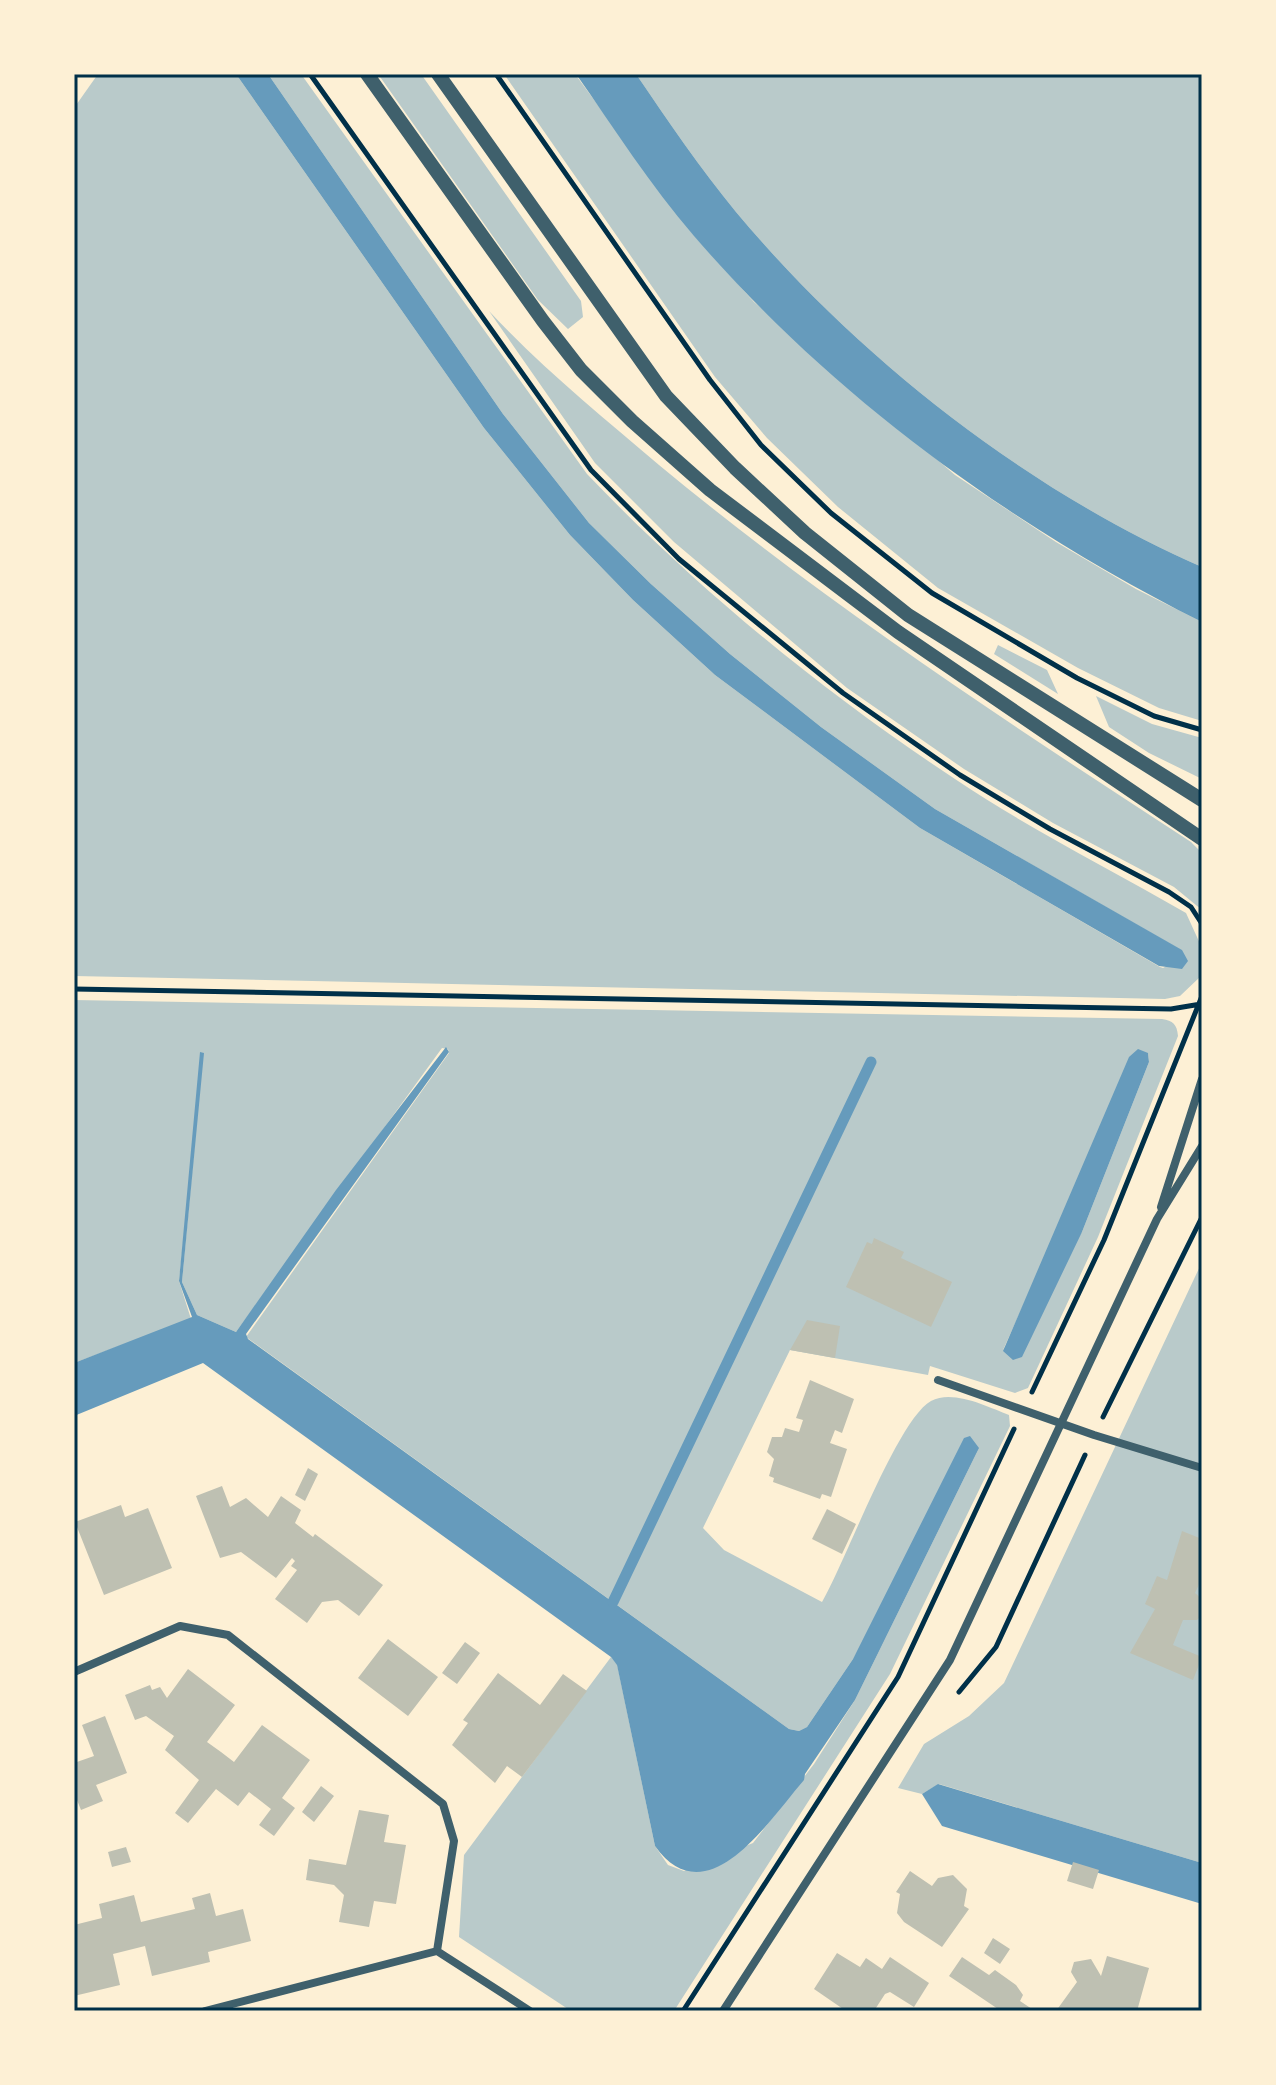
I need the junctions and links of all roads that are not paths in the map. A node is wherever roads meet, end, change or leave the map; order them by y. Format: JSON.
{"nodes":[{"id":1,"x":367,"y":74,"type":"edge"},
{"id":2,"x":438,"y":74,"type":"edge"},
{"id":3,"x":1202,"y":800,"type":"edge"},
{"id":4,"x":1202,"y":839,"type":"edge"},
{"id":5,"x":1202,"y":1079,"type":"edge"},
{"id":6,"x":1202,"y":1146,"type":"edge"},
{"id":7,"x":1157,"y":1219,"type":"junction"},
{"id":8,"x":938,"y":1380,"type":"dead end"},
{"id":9,"x":1061,"y":1423,"type":"junction"},
{"id":10,"x":1202,"y":1468,"type":"edge"},
{"id":11,"x":74,"y":1672,"type":"edge"},
{"id":12,"x":437,"y":1951,"type":"junction"},
{"id":13,"x":205,"y":2011,"type":"edge"},
{"id":14,"x":530,"y":2011,"type":"edge"},
{"id":15,"x":723,"y":2011,"type":"edge"}],
"edges":[{"from":1,"to":4,"type":"street"},
{"from":2,"to":3,"type":"street"},
{"from":5,"to":7,"type":"street"},
{"from":6,"to":7,"type":"street"},
{"from":7,"to":9,"type":"street"},
{"from":8,"to":9,"type":"street"},
{"from":9,"to":10,"type":"street"},
{"from":9,"to":15,"type":"street"},
{"from":11,"to":12,"type":"street"},
{"from":12,"to":13,"type":"street"},
{"from":12,"to":14,"type":"street"}]}
